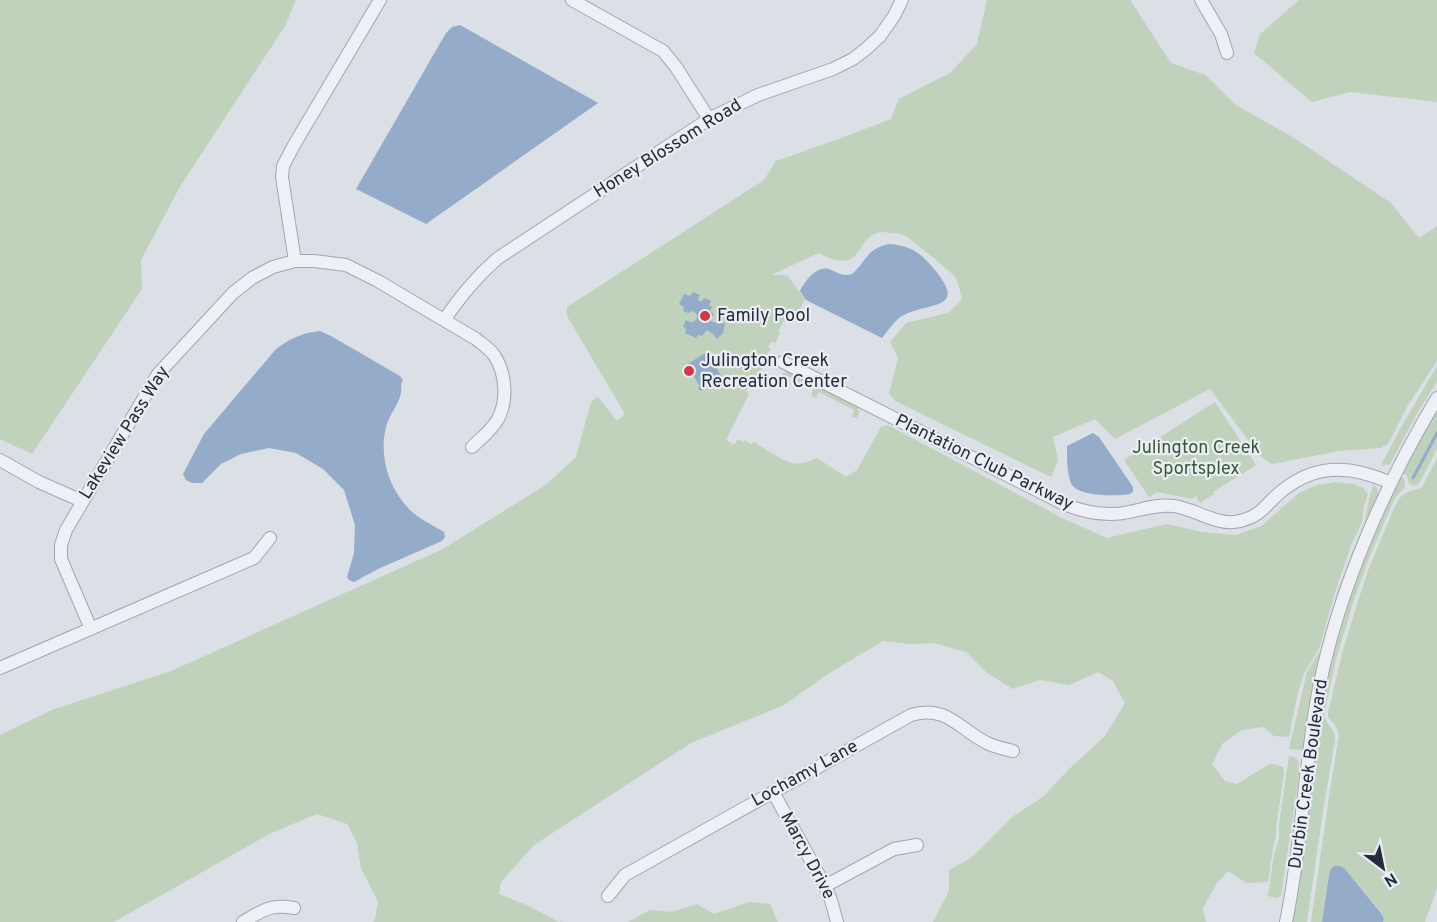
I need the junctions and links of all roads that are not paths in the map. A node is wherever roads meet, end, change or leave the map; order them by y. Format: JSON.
{"nodes":[{"id":1,"x":380,"y":0,"type":"edge"},
{"id":2,"x":572,"y":0,"type":"edge"},
{"id":3,"x":902,"y":0,"type":"edge"},
{"id":4,"x":1201,"y":0,"type":"edge"},
{"id":5,"x":1227,"y":53,"type":"dead end"},
{"id":6,"x":709,"y":119,"type":"junction"},
{"id":7,"x":295,"y":261,"type":"junction"},
{"id":8,"x":444,"y":320,"type":"junction"},
{"id":9,"x":783,"y":362,"type":"dead end"},
{"id":10,"x":1437,"y":398,"type":"edge"},
{"id":11,"x":472,"y":447,"type":"dead end"},
{"id":12,"x":0,"y":460,"type":"edge"},
{"id":13,"x":1391,"y":483,"type":"junction"},
{"id":14,"x":82,"y":501,"type":"junction"},
{"id":15,"x":270,"y":538,"type":"dead end"},
{"id":16,"x":90,"y":628,"type":"junction"},
{"id":17,"x":0,"y":668,"type":"edge"},
{"id":18,"x":1012,"y":751,"type":"dead end"},
{"id":19,"x":773,"y":792,"type":"junction"},
{"id":20,"x":917,"y":845,"type":"dead end"},
{"id":21,"x":825,"y":886,"type":"junction"},
{"id":22,"x":608,"y":896,"type":"dead end"},
{"id":23,"x":294,"y":908,"type":"dead end"},
{"id":24,"x":243,"y":922,"type":"edge"},
{"id":25,"x":837,"y":922,"type":"edge"},
{"id":26,"x":1286,"y":922,"type":"edge"}],
"edges":[{"from":1,"to":7,"type":"street"},
{"from":2,"to":6,"type":"street"},
{"from":3,"to":6,"type":"street","name":"Honey Blossom Road"},
{"from":4,"to":5,"type":"street"},
{"from":6,"to":8,"type":"street","name":"Honey Blossom Road"},
{"from":7,"to":8,"type":"street","name":"Lakeview Pass Way"},
{"from":7,"to":14,"type":"street","name":"Lakeview Pass Way"},
{"from":8,"to":11,"type":"street","name":"Lakeview Pass Way"},
{"from":9,"to":13,"type":"street","name":"Plantation Club Parkway"},
{"from":10,"to":13,"type":"street","name":"Durbin Creek Boulevard"},
{"from":12,"to":14,"type":"street"},
{"from":13,"to":26,"type":"street","name":"Durbin Creek Boulevard"},
{"from":14,"to":16,"type":"street","name":"Lakeview Pass Way"},
{"from":15,"to":16,"type":"street"},
{"from":16,"to":17,"type":"street"},
{"from":18,"to":19,"type":"street","name":"Lochamy Lane"},
{"from":19,"to":21,"type":"street","name":"Marcy Drive"},
{"from":19,"to":22,"type":"street","name":"Lochamy Lane"},
{"from":20,"to":21,"type":"street"},
{"from":21,"to":25,"type":"street","name":"Marcy Drive"},
{"from":23,"to":24,"type":"street"}]}
